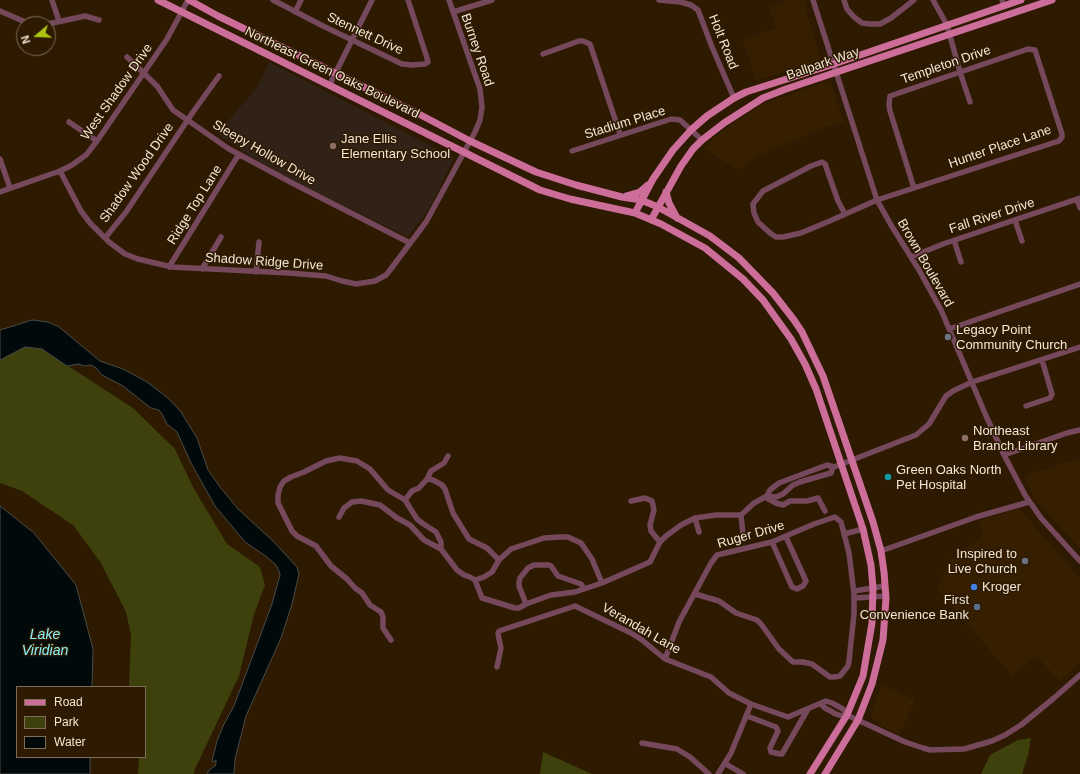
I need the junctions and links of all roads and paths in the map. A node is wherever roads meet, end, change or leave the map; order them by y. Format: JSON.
{"nodes":[{"id":1,"x":52,"y":0,"type":"edge"},
{"id":2,"x":158,"y":0,"type":"edge"},
{"id":3,"x":189,"y":0,"type":"edge"},
{"id":4,"x":273,"y":0,"type":"edge"},
{"id":5,"x":301,"y":0,"type":"edge"},
{"id":6,"x":372,"y":0,"type":"edge"},
{"id":7,"x":408,"y":0,"type":"edge"},
{"id":8,"x":449,"y":0,"type":"edge"},
{"id":9,"x":492,"y":0,"type":"edge"},
{"id":10,"x":659,"y":0,"type":"edge"},
{"id":11,"x":813,"y":0,"type":"edge"},
{"id":12,"x":844,"y":0,"type":"edge"},
{"id":13,"x":914,"y":0,"type":"edge"},
{"id":14,"x":933,"y":0,"type":"edge"},
{"id":15,"x":1021,"y":0,"type":"edge"},
{"id":16,"x":1052,"y":0,"type":"edge"},
{"id":17,"x":1003,"y":3,"type":"edge"},
{"id":18,"x":0,"y":11,"type":"edge"},
{"id":19,"x":182,"y":12,"type":"junction"},
{"id":20,"x":295,"y":12,"type":"junction"},
{"id":21,"x":453,"y":12,"type":"junction"},
{"id":22,"x":16,"y":18,"type":"edge"},
{"id":23,"x":99,"y":20,"type":"dead end"},
{"id":24,"x":60,"y":21,"type":"junction"},
{"id":25,"x":56,"y":22,"type":"edge"},
{"id":26,"x":946,"y":25,"type":"junction"},
{"id":27,"x":949,"y":35,"type":"junction"},
{"id":28,"x":352,"y":40,"type":"junction"},
{"id":29,"x":1031,"y":49,"type":"joint"},
{"id":30,"x":543,"y":54,"type":"dead end"},
{"id":31,"x":127,"y":57,"type":"dead end"},
{"id":32,"x":834,"y":64,"type":"junction"},
{"id":33,"x":836,"y":72,"type":"junction"},
{"id":34,"x":960,"y":72,"type":"junction"},
{"id":35,"x":144,"y":73,"type":"junction"},
{"id":36,"x":336,"y":73,"type":"junction"},
{"id":37,"x":219,"y":76,"type":"dead end"},
{"id":38,"x":330,"y":84,"type":"junction"},
{"id":39,"x":734,"y":98,"type":"junction"},
{"id":40,"x":970,"y":102,"type":"dead end"},
{"id":41,"x":187,"y":121,"type":"junction"},
{"id":42,"x":69,"y":122,"type":"dead end"},
{"id":43,"x":691,"y":130,"type":"junction"},
{"id":44,"x":620,"y":134,"type":"junction"},
{"id":45,"x":702,"y":140,"type":"junction"},
{"id":46,"x":97,"y":141,"type":"junction"},
{"id":47,"x":470,"y":141,"type":"junction"},
{"id":48,"x":572,"y":150,"type":"dead end"},
{"id":49,"x":464,"y":152,"type":"junction"},
{"id":50,"x":239,"y":154,"type":"junction"},
{"id":51,"x":0,"y":159,"type":"edge"},
{"id":52,"x":60,"y":171,"type":"junction"},
{"id":53,"x":650,"y":184,"type":"junction"},
{"id":54,"x":10,"y":188,"type":"junction"},
{"id":55,"x":914,"y":188,"type":"junction"},
{"id":56,"x":0,"y":192,"type":"edge"},
{"id":57,"x":666,"y":192,"type":"junction"},
{"id":58,"x":622,"y":197,"type":"junction"},
{"id":59,"x":1079,"y":199,"type":"edge"},
{"id":60,"x":641,"y":200,"type":"junction"},
{"id":61,"x":877,"y":200,"type":"junction"},
{"id":62,"x":658,"y":207,"type":"junction"},
{"id":63,"x":1080,"y":208,"type":"edge"},
{"id":64,"x":635,"y":213,"type":"junction"},
{"id":65,"x":845,"y":214,"type":"junction"},
{"id":66,"x":677,"y":218,"type":"junction"},
{"id":67,"x":651,"y":220,"type":"junction"},
{"id":68,"x":1015,"y":220,"type":"junction"},
{"id":69,"x":222,"y":237,"type":"dead end"},
{"id":70,"x":105,"y":238,"type":"junction"},
{"id":71,"x":954,"y":240,"type":"junction"},
{"id":72,"x":1022,"y":241,"type":"dead end"},
{"id":73,"x":259,"y":242,"type":"dead end"},
{"id":74,"x":410,"y":243,"type":"junction"},
{"id":75,"x":911,"y":257,"type":"junction"},
{"id":76,"x":962,"y":262,"type":"dead end"},
{"id":77,"x":169,"y":267,"type":"junction"},
{"id":78,"x":202,"y":269,"type":"junction"},
{"id":79,"x":256,"y":272,"type":"junction"},
{"id":80,"x":1080,"y":284,"type":"edge"},
{"id":81,"x":949,"y":329,"type":"junction"},
{"id":82,"x":1080,"y":347,"type":"edge"},
{"id":83,"x":1042,"y":360,"type":"junction"},
{"id":84,"x":972,"y":382,"type":"junction"},
{"id":85,"x":1026,"y":406,"type":"dead end"},
{"id":86,"x":1080,"y":430,"type":"edge"},
{"id":87,"x":1004,"y":455,"type":"junction"},
{"id":88,"x":448,"y":456,"type":"dead end"},
{"id":89,"x":853,"y":460,"type":"junction"},
{"id":90,"x":842,"y":464,"type":"junction"},
{"id":91,"x":833,"y":467,"type":"junction"},
{"id":92,"x":427,"y":479,"type":"junction"},
{"id":93,"x":766,"y":496,"type":"junction"},
{"id":94,"x":404,"y":500,"type":"junction"},
{"id":95,"x":631,"y":501,"type":"dead end"},
{"id":96,"x":1029,"y":502,"type":"junction"},
{"id":97,"x":824,"y":511,"type":"dead end"},
{"id":98,"x":741,"y":515,"type":"junction"},
{"id":99,"x":339,"y":518,"type":"dead end"},
{"id":100,"x":695,"y":518,"type":"junction"},
{"id":101,"x":863,"y":529,"type":"junction"},
{"id":102,"x":699,"y":532,"type":"dead end"},
{"id":103,"x":844,"y":534,"type":"junction"},
{"id":104,"x":743,"y":535,"type":"dead end"},
{"id":105,"x":786,"y":537,"type":"junction"},
{"id":106,"x":660,"y":542,"type":"junction"},
{"id":107,"x":772,"y":542,"type":"junction"},
{"id":108,"x":441,"y":549,"type":"junction"},
{"id":109,"x":881,"y":550,"type":"junction"},
{"id":110,"x":499,"y":560,"type":"junction"},
{"id":111,"x":1080,"y":560,"type":"edge"},
{"id":112,"x":475,"y":580,"type":"junction"},
{"id":113,"x":602,"y":583,"type":"junction"},
{"id":114,"x":885,"y":586,"type":"junction"},
{"id":115,"x":873,"y":588,"type":"junction"},
{"id":116,"x":584,"y":589,"type":"junction"},
{"id":117,"x":854,"y":591,"type":"junction"},
{"id":118,"x":695,"y":594,"type":"junction"},
{"id":119,"x":886,"y":596,"type":"junction"},
{"id":120,"x":873,"y":597,"type":"junction"},
{"id":121,"x":855,"y":598,"type":"junction"},
{"id":122,"x":526,"y":604,"type":"junction"},
{"id":123,"x":391,"y":640,"type":"dead end"},
{"id":124,"x":665,"y":659,"type":"junction"},
{"id":125,"x":497,"y":667,"type":"dead end"},
{"id":126,"x":1080,"y":674,"type":"edge"},
{"id":127,"x":751,"y":704,"type":"junction"},
{"id":128,"x":808,"y":708,"type":"junction"},
{"id":129,"x":846,"y":715,"type":"junction"},
{"id":130,"x":747,"y":716,"type":"junction"},
{"id":131,"x":858,"y":720,"type":"junction"},
{"id":132,"x":642,"y":743,"type":"dead end"},
{"id":133,"x":726,"y":764,"type":"junction"},
{"id":134,"x":709,"y":774,"type":"edge"},
{"id":135,"x":718,"y":774,"type":"edge"},
{"id":136,"x":743,"y":774,"type":"edge"},
{"id":137,"x":810,"y":774,"type":"edge"},
{"id":138,"x":825,"y":774,"type":"edge"}],
"edges":[{"from":1,"to":24,"type":"street"},
{"from":2,"to":19,"type":"main road","name":"Northeast Green Oaks Boulevard"},
{"from":3,"to":19,"type":"street","name":"West Shadow Drive"},
{"from":3,"to":36,"type":"main road","name":"Northeast Green Oaks Boulevard"},
{"from":4,"to":20,"type":"street","name":"Stennett Drive"},
{"from":5,"to":20,"type":"street"},
{"from":6,"to":28,"type":"street"},
{"from":7,"to":28,"type":"street","name":"Stennett Drive"},
{"from":8,"to":21,"type":"street","name":"Burney Road"},
{"from":9,"to":21,"type":"street"},
{"from":10,"to":39,"type":"street","name":"Holt Road"},
{"from":11,"to":32,"type":"street","name":"Brown Boulevard"},
{"from":12,"to":13,"type":"street"},
{"from":14,"to":26,"type":"street"},
{"from":15,"to":17,"type":"main road","name":"Ballpark Way"},
{"from":16,"to":27,"type":"main road","name":"Ballpark Way"},
{"from":17,"to":26,"type":"main road","name":"Ballpark Way"},
{"from":18,"to":22,"type":"street"},
{"from":19,"to":35,"type":"street","name":"West Shadow Drive"},
{"from":19,"to":38,"type":"main road","name":"Northeast Green Oaks Boulevard"},
{"from":20,"to":28,"type":"street","name":"Stennett Drive"},
{"from":21,"to":47,"type":"street","name":"Burney Road"},
{"from":23,"to":24,"type":"street"},
{"from":24,"to":25,"type":"street"},
{"from":26,"to":27,"type":"street"},
{"from":26,"to":32,"type":"main road","name":"Ballpark Way"},
{"from":27,"to":33,"type":"main road","name":"Ballpark Way"},
{"from":27,"to":34,"type":"street"},
{"from":28,"to":36,"type":"street"},
{"from":29,"to":34,"type":"street","name":"Templeton Drive"},
{"from":29,"to":55,"type":"street","name":"Hunter Place Lane"},
{"from":30,"to":44,"type":"street"},
{"from":31,"to":35,"type":"street","name":"Sleepy Hollow Drive"},
{"from":32,"to":33,"type":"street","name":"Brown Boulevard"},
{"from":32,"to":39,"type":"main road","name":"Ballpark Way"},
{"from":33,"to":45,"type":"main road","name":"Ballpark Way"},
{"from":33,"to":61,"type":"street","name":"Brown Boulevard"},
{"from":34,"to":40,"type":"street"},
{"from":34,"to":55,"type":"street","name":"Templeton Drive"},
{"from":35,"to":41,"type":"street","name":"Sleepy Hollow Drive"},
{"from":35,"to":46,"type":"street","name":"West Shadow Drive"},
{"from":36,"to":38,"type":"street"},
{"from":36,"to":47,"type":"main road","name":"Northeast Green Oaks Boulevard"},
{"from":37,"to":41,"type":"street","name":"Shadow Wood Drive"},
{"from":38,"to":49,"type":"main road","name":"Northeast Green Oaks Boulevard"},
{"from":39,"to":43,"type":"main road","name":"Ballpark Way"},
{"from":41,"to":50,"type":"street","name":"Sleepy Hollow Drive"},
{"from":41,"to":70,"type":"street","name":"Shadow Wood Drive"},
{"from":42,"to":46,"type":"street"},
{"from":43,"to":44,"type":"street","name":"Stadium Place"},
{"from":43,"to":45,"type":"street","name":"Stadium Place"},
{"from":43,"to":53,"type":"main road","name":"Ballpark Way"},
{"from":44,"to":48,"type":"street","name":"Stadium Place"},
{"from":45,"to":57,"type":"main road","name":"Ballpark Way"},
{"from":46,"to":52,"type":"street","name":"West Shadow Drive"},
{"from":47,"to":49,"type":"street","name":"Burney Road"},
{"from":47,"to":58,"type":"main road","name":"Northeast Green Oaks Boulevard"},
{"from":49,"to":64,"type":"main road","name":"Northeast Green Oaks Boulevard"},
{"from":49,"to":74,"type":"street","name":"Shadow Ridge Drive"},
{"from":50,"to":74,"type":"street","name":"Sleepy Hollow Drive"},
{"from":50,"to":77,"type":"street","name":"Ridge Top Lane"},
{"from":51,"to":54,"type":"street"},
{"from":52,"to":54,"type":"street","name":"West Shadow Drive"},
{"from":52,"to":70,"type":"street","name":"Shadow Ridge Drive"},
{"from":53,"to":58,"type":"main road"},
{"from":53,"to":60,"type":"main road","name":"Ballpark Way"},
{"from":54,"to":56,"type":"street","name":"West Shadow Drive"},
{"from":55,"to":61,"type":"street","name":"Hunter Place Lane"},
{"from":57,"to":62,"type":"main road","name":"Ballpark Way"},
{"from":57,"to":66,"type":"main road"},
{"from":58,"to":60,"type":"main road","name":"Northeast Green Oaks Boulevard"},
{"from":59,"to":63,"type":"street"},
{"from":59,"to":68,"type":"street","name":"Fall River Drive"},
{"from":60,"to":62,"type":"main road","name":"Northeast Green Oaks Boulevard"},
{"from":60,"to":64,"type":"main road","name":"Ballpark Way"},
{"from":61,"to":65,"type":"street","name":"Hunter Place Lane"},
{"from":61,"to":75,"type":"street","name":"Brown Boulevard"},
{"from":62,"to":66,"type":"main road","name":"Northeast Green Oaks Boulevard"},
{"from":62,"to":67,"type":"main road","name":"Ballpark Way"},
{"from":64,"to":67,"type":"main road","name":"Northeast Green Oaks Boulevard"},
{"from":65,"to":65,"type":"street","name":"Hunter Place Lane"},
{"from":66,"to":89,"type":"main road","name":"Northeast Green Oaks Boulevard"},
{"from":67,"to":90,"type":"main road","name":"Northeast Green Oaks Boulevard"},
{"from":68,"to":71,"type":"street","name":"Fall River Drive"},
{"from":68,"to":72,"type":"street"},
{"from":69,"to":78,"type":"street"},
{"from":70,"to":77,"type":"street","name":"Shadow Ridge Drive"},
{"from":71,"to":75,"type":"street","name":"Fall River Drive"},
{"from":71,"to":76,"type":"street"},
{"from":73,"to":79,"type":"street"},
{"from":74,"to":79,"type":"street","name":"Shadow Ridge Drive"},
{"from":75,"to":81,"type":"street","name":"Brown Boulevard"},
{"from":77,"to":78,"type":"street","name":"Shadow Ridge Drive"},
{"from":78,"to":79,"type":"street","name":"Shadow Ridge Drive"},
{"from":80,"to":81,"type":"street"},
{"from":81,"to":84,"type":"street","name":"Brown Boulevard"},
{"from":82,"to":83,"type":"street"},
{"from":83,"to":84,"type":"street"},
{"from":83,"to":85,"type":"street"},
{"from":84,"to":87,"type":"street","name":"Brown Boulevard"},
{"from":84,"to":89,"type":"street"},
{"from":86,"to":87,"type":"street"},
{"from":87,"to":96,"type":"street","name":"Brown Boulevard"},
{"from":88,"to":92,"type":"street"},
{"from":89,"to":90,"type":"street"},
{"from":89,"to":109,"type":"main road","name":"Northeast Green Oaks Boulevard"},
{"from":90,"to":91,"type":"street"},
{"from":90,"to":101,"type":"main road","name":"Northeast Green Oaks Boulevard"},
{"from":91,"to":93,"type":"street"},
{"from":91,"to":93,"type":"street"},
{"from":92,"to":94,"type":"street"},
{"from":92,"to":110,"type":"street"},
{"from":93,"to":97,"type":"street"},
{"from":93,"to":98,"type":"street"},
{"from":94,"to":108,"type":"street"},
{"from":94,"to":123,"type":"street"},
{"from":95,"to":106,"type":"street"},
{"from":96,"to":109,"type":"street"},
{"from":96,"to":111,"type":"street","name":"Brown Boulevard"},
{"from":98,"to":100,"type":"street"},
{"from":98,"to":104,"type":"street"},
{"from":99,"to":108,"type":"street"},
{"from":100,"to":102,"type":"street"},
{"from":100,"to":106,"type":"street"},
{"from":101,"to":103,"type":"street"},
{"from":101,"to":115,"type":"main road","name":"Northeast Green Oaks Boulevard"},
{"from":103,"to":105,"type":"street","name":"Ruger Drive"},
{"from":103,"to":117,"type":"street"},
{"from":105,"to":107,"type":"street","name":"Ruger Drive"},
{"from":105,"to":107,"type":"street"},
{"from":106,"to":113,"type":"street"},
{"from":107,"to":118,"type":"street","name":"Ruger Drive"},
{"from":108,"to":112,"type":"street"},
{"from":109,"to":114,"type":"main road","name":"Northeast Green Oaks Boulevard"},
{"from":110,"to":112,"type":"street"},
{"from":110,"to":113,"type":"street"},
{"from":112,"to":122,"type":"street"},
{"from":113,"to":116,"type":"street"},
{"from":114,"to":115,"type":"street"},
{"from":114,"to":119,"type":"main road","name":"Northeast Green Oaks Boulevard"},
{"from":115,"to":117,"type":"street"},
{"from":115,"to":120,"type":"main road","name":"Northeast Green Oaks Boulevard"},
{"from":116,"to":122,"type":"street"},
{"from":116,"to":122,"type":"street"},
{"from":117,"to":121,"type":"street"},
{"from":118,"to":121,"type":"street"},
{"from":118,"to":124,"type":"street","name":"Ruger Drive"},
{"from":119,"to":120,"type":"street"},
{"from":119,"to":131,"type":"main road","name":"Northeast Green Oaks Boulevard"},
{"from":120,"to":121,"type":"street"},
{"from":120,"to":129,"type":"main road","name":"Northeast Green Oaks Boulevard"},
{"from":124,"to":125,"type":"street","name":"Verandah Lane"},
{"from":124,"to":127,"type":"street","name":"Verandah Lane"},
{"from":126,"to":131,"type":"street","name":"Verandah Lane"},
{"from":127,"to":128,"type":"street","name":"Verandah Lane"},
{"from":127,"to":130,"type":"street"},
{"from":128,"to":129,"type":"street","name":"Verandah Lane"},
{"from":128,"to":130,"type":"street"},
{"from":129,"to":131,"type":"street","name":"Verandah Lane"},
{"from":129,"to":137,"type":"main road","name":"Northeast Green Oaks Boulevard"},
{"from":130,"to":133,"type":"street"},
{"from":131,"to":138,"type":"main road","name":"Northeast Green Oaks Boulevard"},
{"from":132,"to":134,"type":"street"},
{"from":133,"to":135,"type":"street"},
{"from":133,"to":136,"type":"street"}]}
